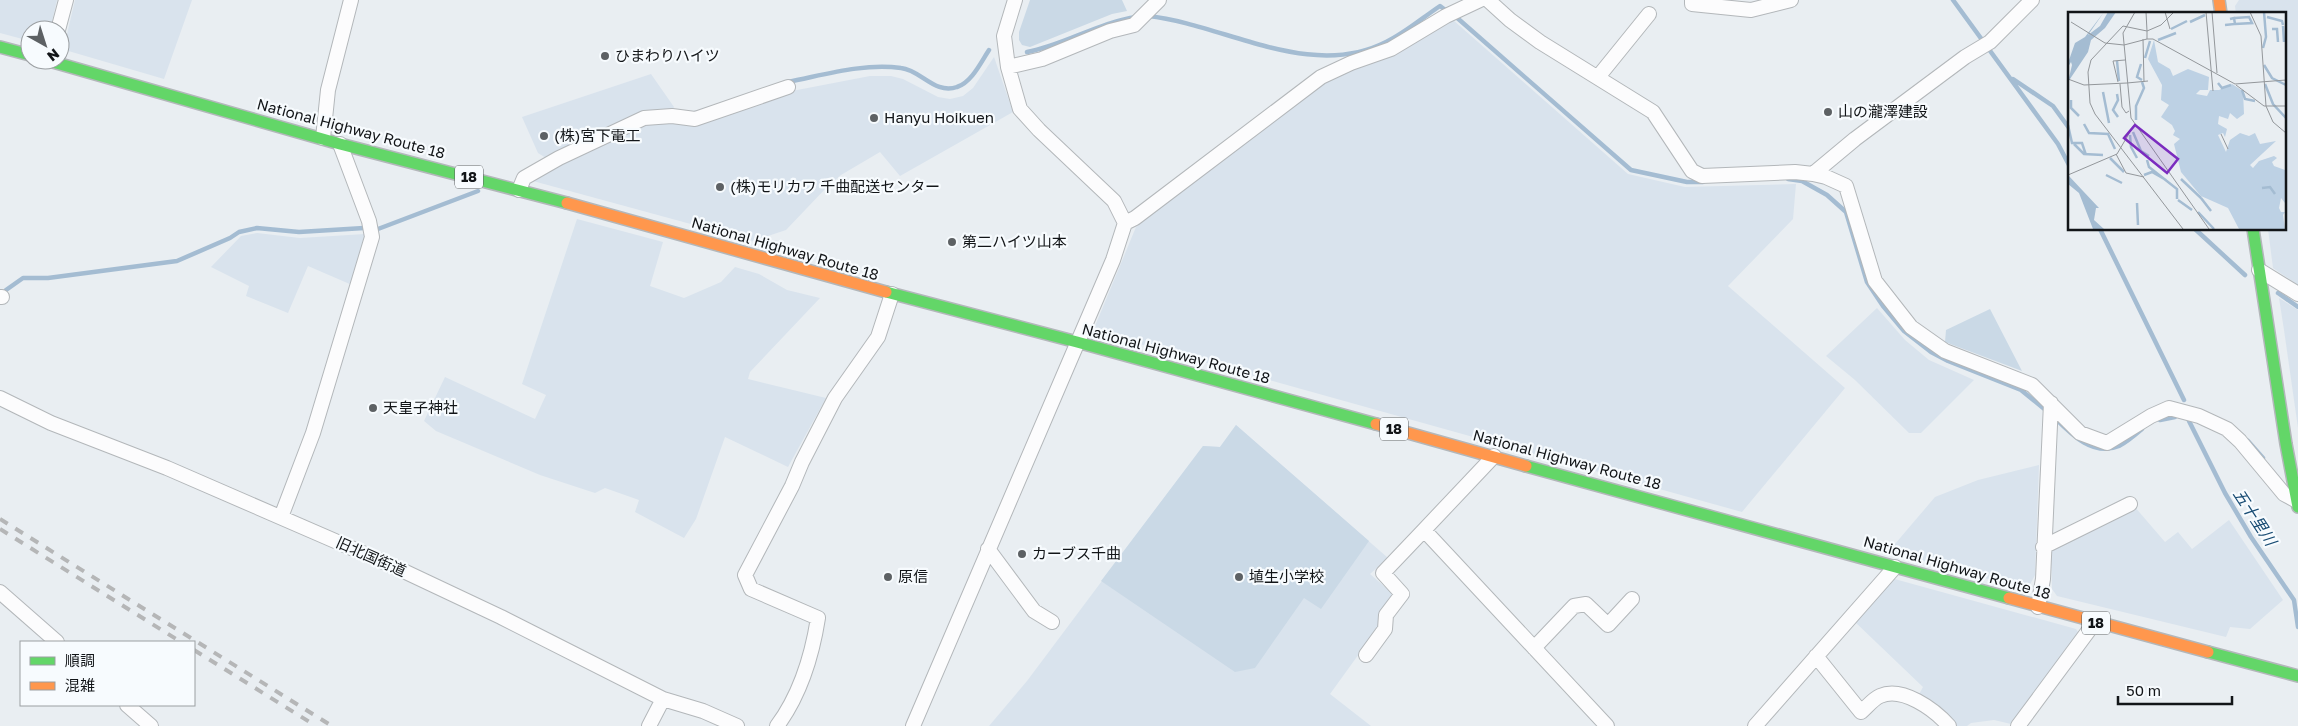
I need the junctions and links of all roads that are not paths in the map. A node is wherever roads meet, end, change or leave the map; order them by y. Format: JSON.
{"nodes":[{"id":1,"x":66,"y":0,"type":"edge"},
{"id":2,"x":351,"y":0,"type":"edge"},
{"id":3,"x":1015,"y":0,"type":"edge"},
{"id":4,"x":1160,"y":0,"type":"edge"},
{"id":5,"x":1480,"y":0,"type":"edge"},
{"id":6,"x":1488,"y":0,"type":"edge"},
{"id":7,"x":1692,"y":0,"type":"edge"},
{"id":8,"x":1791,"y":0,"type":"edge"},
{"id":9,"x":2032,"y":0,"type":"edge"},
{"id":10,"x":1649,"y":14,"type":"dead end"},
{"id":11,"x":61,"y":20,"type":"edge"},
{"id":12,"x":0,"y":47,"type":"edge"},
{"id":13,"x":20,"y":52,"type":"edge"},
{"id":14,"x":70,"y":66,"type":"edge"},
{"id":15,"x":1008,"y":67,"type":"junction"},
{"id":16,"x":1598,"y":77,"type":"junction"},
{"id":17,"x":788,"y":87,"type":"dead end"},
{"id":18,"x":323,"y":138,"type":"junction"},
{"id":19,"x":340,"y":144,"type":"junction"},
{"id":20,"x":1813,"y":174,"type":"junction"},
{"id":21,"x":519,"y":190,"type":"junction"},
{"id":22,"x":1125,"y":223,"type":"junction"},
{"id":23,"x":2253,"y":230,"type":"edge"},
{"id":24,"x":2259,"y":270,"type":"junction"},
{"id":25,"x":892,"y":294,"type":"junction"},
{"id":26,"x":2298,"y":294,"type":"edge"},
{"id":27,"x":1077,"y":342,"type":"junction"},
{"id":28,"x":0,"y":398,"type":"edge"},
{"id":29,"x":2051,"y":403,"type":"junction"},
{"id":30,"x":1494,"y":456,"type":"junction"},
{"id":31,"x":2130,"y":504,"type":"dead end"},
{"id":32,"x":2298,"y":504,"type":"edge"},
{"id":33,"x":281,"y":517,"type":"junction"},
{"id":34,"x":1424,"y":530,"type":"junction"},
{"id":35,"x":2043,"y":547,"type":"junction"},
{"id":36,"x":988,"y":549,"type":"junction"},
{"id":37,"x":1895,"y":567,"type":"junction"},
{"id":38,"x":0,"y":592,"type":"edge"},
{"id":39,"x":1632,"y":599,"type":"dead end"},
{"id":40,"x":2038,"y":607,"type":"junction"},
{"id":41,"x":1052,"y":622,"type":"dead end"},
{"id":42,"x":2095,"y":622,"type":"junction"},
{"id":43,"x":56,"y":641,"type":"edge"},
{"id":44,"x":1534,"y":648,"type":"junction"},
{"id":45,"x":1366,"y":656,"type":"dead end"},
{"id":46,"x":1816,"y":656,"type":"junction"},
{"id":47,"x":2298,"y":676,"type":"edge"},
{"id":48,"x":663,"y":699,"type":"junction"},
{"id":49,"x":128,"y":706,"type":"edge"},
{"id":50,"x":151,"y":726,"type":"edge"},
{"id":51,"x":649,"y":726,"type":"edge"},
{"id":52,"x":737,"y":726,"type":"edge"},
{"id":53,"x":777,"y":726,"type":"edge"},
{"id":54,"x":913,"y":726,"type":"edge"},
{"id":55,"x":1607,"y":726,"type":"edge"},
{"id":56,"x":1755,"y":726,"type":"edge"},
{"id":57,"x":1949,"y":726,"type":"edge"},
{"id":58,"x":2018,"y":726,"type":"edge"}],
"edges":[{"from":1,"to":11,"type":"street"},
{"from":2,"to":18,"type":"street"},
{"from":3,"to":15,"type":"street"},
{"from":4,"to":15,"type":"street"},
{"from":5,"to":22,"type":"street"},
{"from":6,"to":16,"type":"street"},
{"from":7,"to":8,"type":"street"},
{"from":9,"to":20,"type":"street"},
{"from":10,"to":16,"type":"street"},
{"from":12,"to":13,"type":"main road"},
{"from":14,"to":18,"type":"main road","name":"National Highway Route 18","number":"18"},
{"from":15,"to":22,"type":"street"},
{"from":16,"to":20,"type":"street"},
{"from":17,"to":21,"type":"street"},
{"from":18,"to":19,"type":"main road","name":"National Highway Route 18","number":"18"},
{"from":19,"to":21,"type":"main road","name":"National Highway Route 18","number":"18"},
{"from":19,"to":33,"type":"street"},
{"from":20,"to":29,"type":"street"},
{"from":21,"to":25,"type":"main road","name":"National Highway Route 18","number":"18"},
{"from":22,"to":27,"type":"street"},
{"from":23,"to":24,"type":"main road"},
{"from":24,"to":26,"type":"street"},
{"from":24,"to":32,"type":"main road"},
{"from":25,"to":27,"type":"main road","name":"National Highway Route 18","number":"18"},
{"from":25,"to":53,"type":"street"},
{"from":27,"to":30,"type":"main road","name":"National Highway Route 18","number":"18"},
{"from":27,"to":36,"type":"street"},
{"from":28,"to":33,"type":"street","name":"旧北国街道"},
{"from":29,"to":32,"type":"street"},
{"from":29,"to":35,"type":"street"},
{"from":30,"to":34,"type":"street"},
{"from":30,"to":37,"type":"main road","name":"National Highway Route 18","number":"18"},
{"from":31,"to":35,"type":"street"},
{"from":33,"to":48,"type":"street","name":"旧北国街道"},
{"from":34,"to":44,"type":"street"},
{"from":34,"to":45,"type":"street"},
{"from":35,"to":40,"type":"street"},
{"from":36,"to":41,"type":"street"},
{"from":36,"to":54,"type":"street"},
{"from":37,"to":40,"type":"main road","name":"National Highway Route 18","number":"18"},
{"from":37,"to":46,"type":"street"},
{"from":38,"to":43,"type":"street"},
{"from":39,"to":44,"type":"street"},
{"from":40,"to":42,"type":"main road","name":"National Highway Route 18","number":"18"},
{"from":42,"to":47,"type":"main road","name":"National Highway Route 18","number":"18"},
{"from":42,"to":58,"type":"street"},
{"from":44,"to":55,"type":"street"},
{"from":46,"to":56,"type":"street"},
{"from":46,"to":57,"type":"street"},
{"from":48,"to":51,"type":"street"},
{"from":48,"to":52,"type":"street","name":"旧北国街道"},
{"from":49,"to":50,"type":"street"}]}
